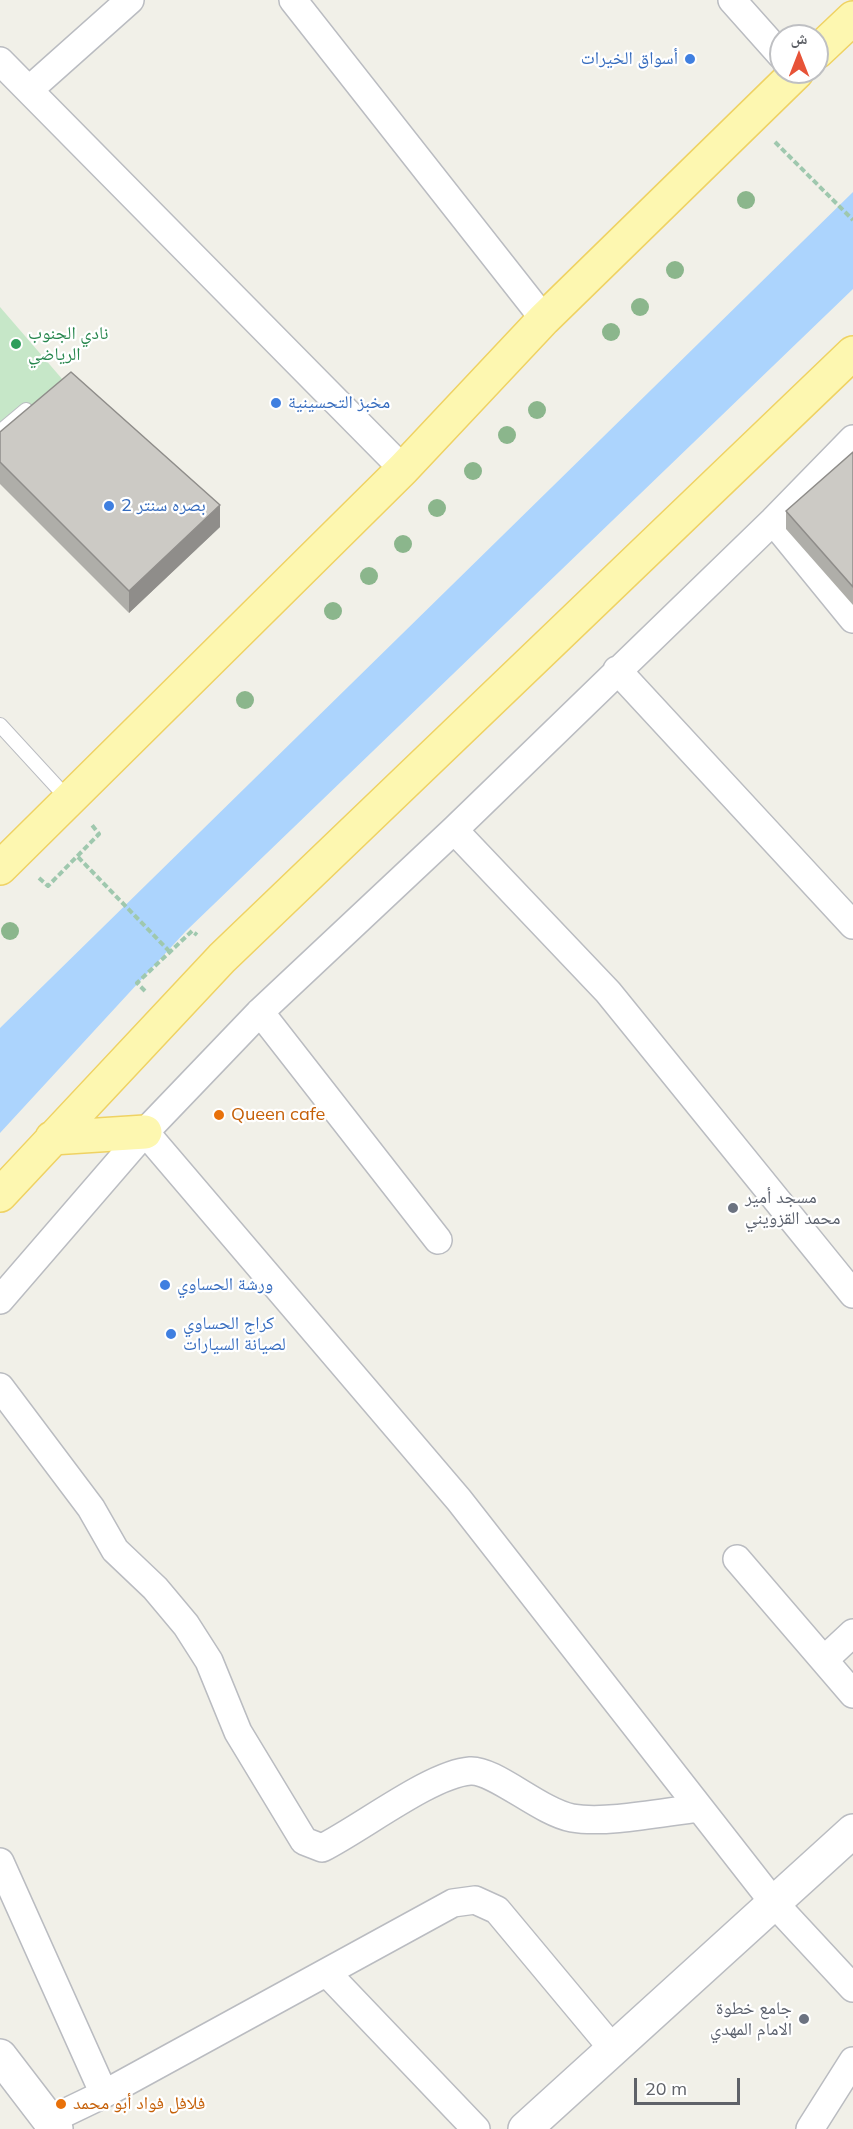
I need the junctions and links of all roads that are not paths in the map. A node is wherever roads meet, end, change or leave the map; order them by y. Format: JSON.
{"nodes":[{"id":1,"x":130,"y":0,"type":"edge"},
{"id":2,"x":293,"y":0,"type":"edge"},
{"id":3,"x":732,"y":0,"type":"edge"},
{"id":4,"x":853,"y":18,"type":"edge"},
{"id":5,"x":829,"y":41,"type":"edge"},
{"id":6,"x":769,"y":42,"type":"edge"},
{"id":7,"x":0,"y":61,"type":"edge"},
{"id":8,"x":784,"y":84,"type":"edge"},
{"id":9,"x":29,"y":90,"type":"junction"},
{"id":10,"x":544,"y":319,"type":"junction"},
{"id":11,"x":853,"y":353,"type":"edge"},
{"id":12,"x":26,"y":410,"type":"edge"},
{"id":13,"x":0,"y":432,"type":"edge"},
{"id":14,"x":853,"y":439,"type":"edge"},
{"id":15,"x":403,"y":469,"type":"junction"},
{"id":16,"x":773,"y":522,"type":"junction"},
{"id":17,"x":853,"y":619,"type":"edge"},
{"id":18,"x":617,"y":670,"type":"junction"},
{"id":19,"x":0,"y":725,"type":"edge"},
{"id":20,"x":69,"y":800,"type":"junction"},
{"id":21,"x":454,"y":830,"type":"junction"},
{"id":22,"x":0,"y":868,"type":"edge"},
{"id":23,"x":853,"y":925,"type":"edge"},
{"id":24,"x":260,"y":1012,"type":"junction"},
{"id":25,"x":145,"y":1132,"type":"junction"},
{"id":26,"x":52,"y":1138,"type":"junction"},
{"id":27,"x":0,"y":1195,"type":"edge"},
{"id":28,"x":438,"y":1240,"type":"dead end"},
{"id":29,"x":853,"y":1294,"type":"edge"},
{"id":30,"x":0,"y":1299,"type":"edge"},
{"id":31,"x":0,"y":1387,"type":"edge"},
{"id":32,"x":737,"y":1559,"type":"dead end"},
{"id":33,"x":853,"y":1633,"type":"edge"},
{"id":34,"x":824,"y":1660,"type":"junction"},
{"id":35,"x":853,"y":1694,"type":"edge"},
{"id":36,"x":699,"y":1808,"type":"junction"},
{"id":37,"x":853,"y":1831,"type":"edge"},
{"id":38,"x":0,"y":1862,"type":"edge"},
{"id":39,"x":774,"y":1903,"type":"junction"},
{"id":40,"x":327,"y":1972,"type":"junction"},
{"id":41,"x":853,"y":1988,"type":"edge"},
{"id":42,"x":613,"y":2049,"type":"junction"},
{"id":43,"x":0,"y":2056,"type":"edge"},
{"id":44,"x":853,"y":2061,"type":"edge"},
{"id":45,"x":104,"y":2094,"type":"junction"},
{"id":46,"x":53,"y":2125,"type":"edge"},
{"id":47,"x":476,"y":2129,"type":"edge"},
{"id":48,"x":525,"y":2129,"type":"edge"},
{"id":49,"x":810,"y":2129,"type":"edge"}],
"edges":[{"from":1,"to":9,"type":"street"},
{"from":2,"to":10,"type":"street"},
{"from":3,"to":6,"type":"street"},
{"from":4,"to":5,"type":"main road"},
{"from":7,"to":9,"type":"street"},
{"from":8,"to":10,"type":"main road"},
{"from":9,"to":15,"type":"street"},
{"from":10,"to":15,"type":"main road"},
{"from":11,"to":26,"type":"main road"},
{"from":12,"to":13,"type":"lane"},
{"from":14,"to":16,"type":"street"},
{"from":15,"to":20,"type":"main road"},
{"from":16,"to":17,"type":"street"},
{"from":16,"to":18,"type":"street"},
{"from":18,"to":21,"type":"street"},
{"from":18,"to":23,"type":"street"},
{"from":19,"to":20,"type":"lane"},
{"from":20,"to":22,"type":"main road"},
{"from":21,"to":24,"type":"street"},
{"from":21,"to":29,"type":"street"},
{"from":24,"to":25,"type":"street"},
{"from":24,"to":28,"type":"street"},
{"from":25,"to":26,"type":"main road"},
{"from":25,"to":30,"type":"street"},
{"from":25,"to":36,"type":"street"},
{"from":26,"to":27,"type":"main road"},
{"from":31,"to":36,"type":"street"},
{"from":32,"to":34,"type":"street"},
{"from":33,"to":34,"type":"street"},
{"from":34,"to":35,"type":"street"},
{"from":36,"to":39,"type":"street"},
{"from":37,"to":39,"type":"street"},
{"from":38,"to":45,"type":"street"},
{"from":39,"to":41,"type":"street"},
{"from":39,"to":42,"type":"street"},
{"from":40,"to":42,"type":"street"},
{"from":40,"to":45,"type":"street"},
{"from":40,"to":47,"type":"street"},
{"from":42,"to":48,"type":"street"},
{"from":43,"to":46,"type":"street"},
{"from":44,"to":49,"type":"street"},
{"from":45,"to":46,"type":"street"}]}
